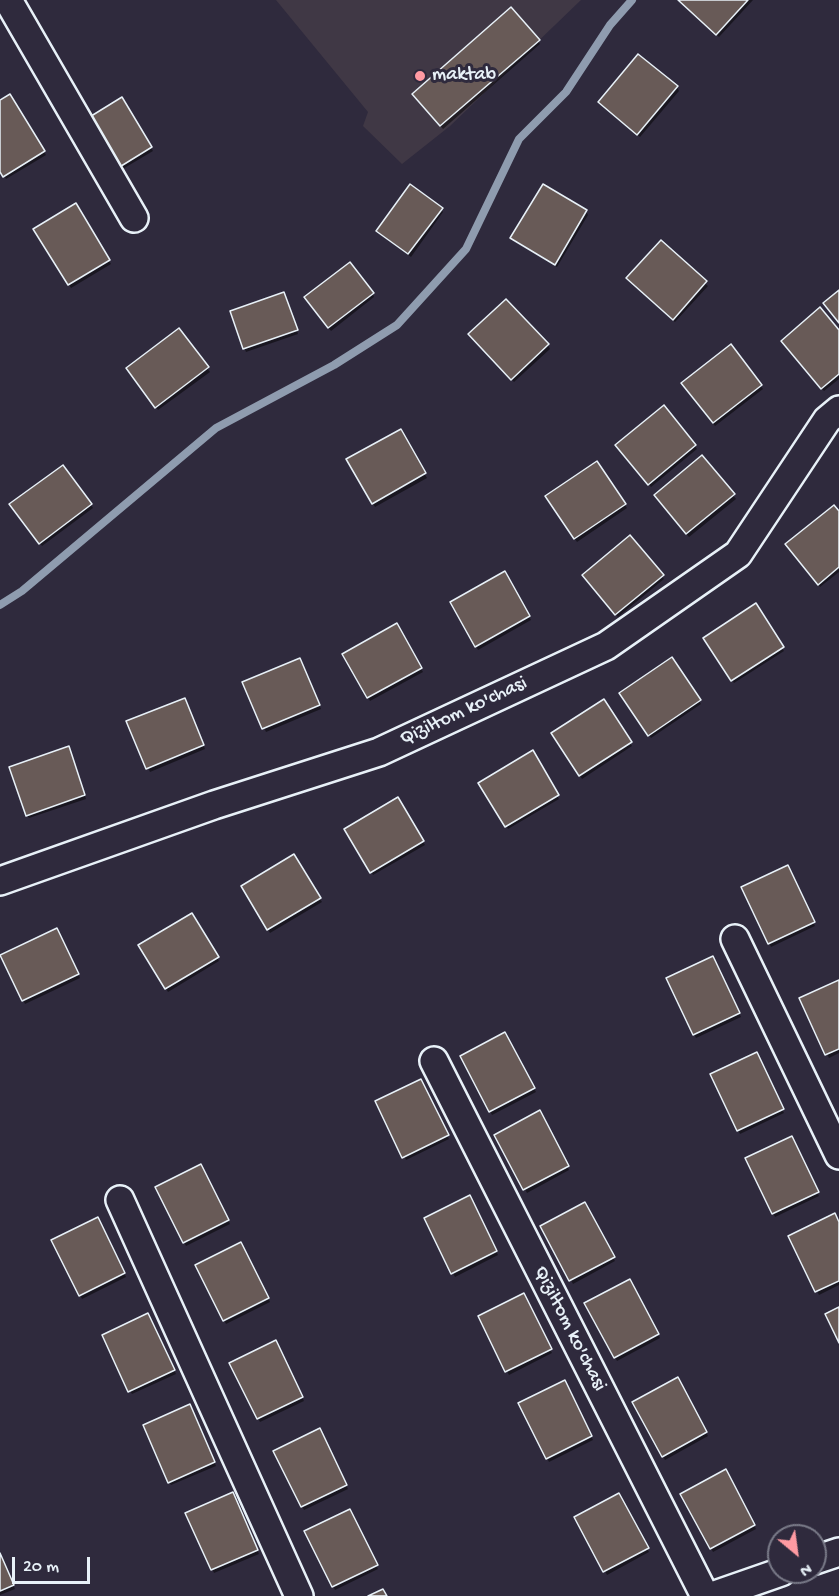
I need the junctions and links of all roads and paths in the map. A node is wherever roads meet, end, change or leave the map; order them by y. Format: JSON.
{"nodes":[{"id":1,"x":8,"y":0,"type":"edge"},
{"id":2,"x":134,"y":218,"type":"dead end"},
{"id":3,"x":839,"y":410,"type":"edge"},
{"id":4,"x":0,"y":881,"type":"edge"},
{"id":5,"x":735,"y":939,"type":"dead end"},
{"id":6,"x":434,"y":1061,"type":"dead end"},
{"id":7,"x":829,"y":1108,"type":"edge"},
{"id":8,"x":839,"y":1155,"type":"edge"},
{"id":9,"x":120,"y":1200,"type":"dead end"},
{"id":10,"x":767,"y":1577,"type":"edge"},
{"id":11,"x":299,"y":1596,"type":"edge"},
{"id":12,"x":705,"y":1596,"type":"edge"},
{"id":13,"x":712,"y":1596,"type":"edge"}],
"edges":[{"from":1,"to":2,"type":"street"},
{"from":3,"to":4,"type":"street","name":"Qiziltom ko'chasi"},
{"from":5,"to":7,"type":"street"},
{"from":6,"to":12,"type":"street","name":"Qiziltom ko'chasi"},
{"from":7,"to":8,"type":"street"},
{"from":9,"to":11,"type":"street"},
{"from":10,"to":13,"type":"street"}]}
